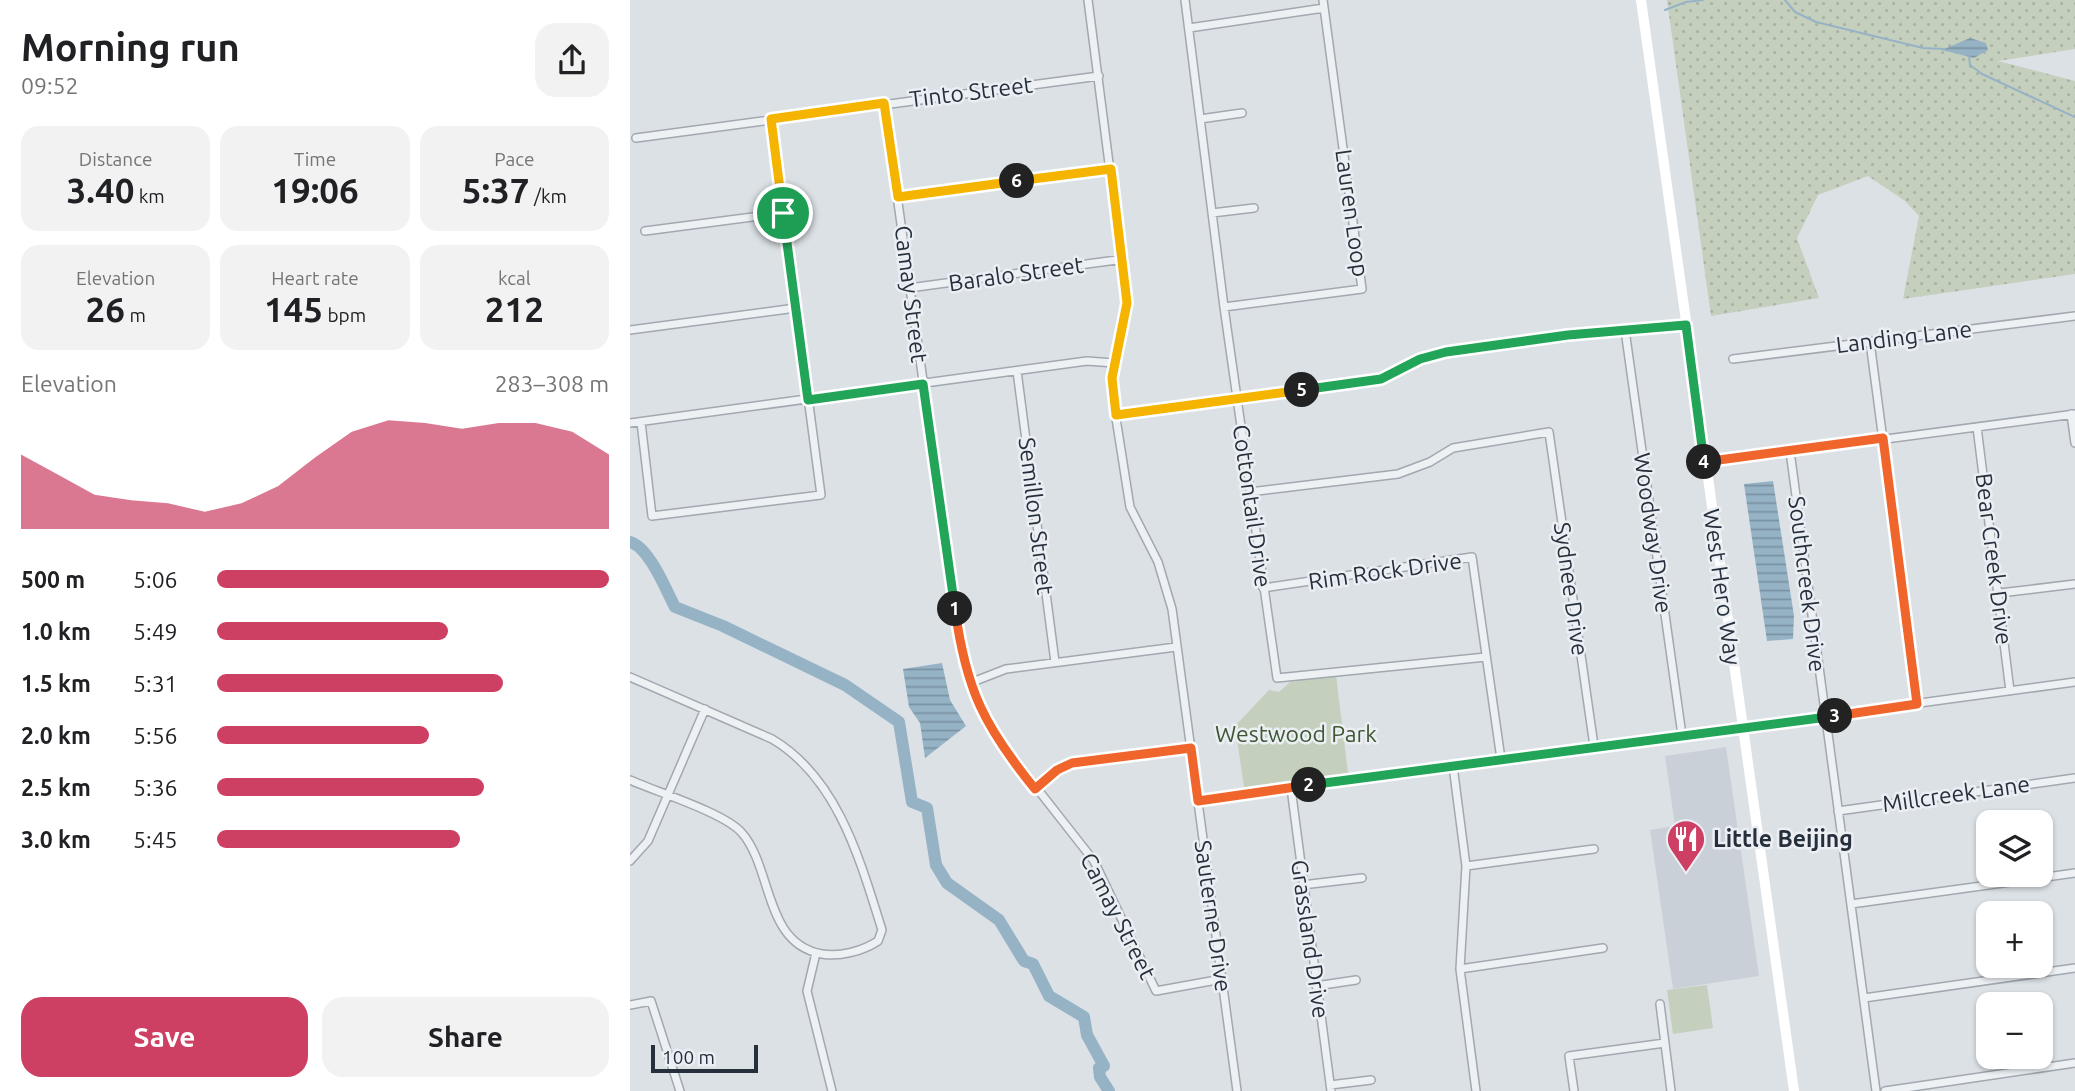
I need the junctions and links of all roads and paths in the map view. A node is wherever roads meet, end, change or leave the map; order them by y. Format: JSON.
{"nodes":[{"id":1,"x":1088,"y":0,"type":"edge"},
{"id":2,"x":1185,"y":0,"type":"edge"},
{"id":3,"x":1641,"y":0,"type":"edge"},
{"id":4,"x":1324,"y":4,"type":"edge"},
{"id":5,"x":1189,"y":28,"type":"junction"},
{"id":6,"x":1099,"y":76,"type":"junction"},
{"id":7,"x":884,"y":103,"type":"junction"},
{"id":8,"x":1242,"y":113,"type":"dead end"},
{"id":9,"x":771,"y":119,"type":"junction"},
{"id":10,"x":1200,"y":119,"type":"junction"},
{"id":11,"x":636,"y":138,"type":"dead end"},
{"id":12,"x":1111,"y":169,"type":"junction"},
{"id":13,"x":898,"y":197,"type":"junction"},
{"id":14,"x":1254,"y":208,"type":"dead end"},
{"id":15,"x":783,"y":213,"type":"junction"},
{"id":16,"x":1212,"y":213,"type":"junction"},
{"id":17,"x":645,"y":231,"type":"dead end"},
{"id":18,"x":1124,"y":260,"type":"junction"},
{"id":19,"x":909,"y":288,"type":"junction"},
{"id":20,"x":1224,"y":307,"type":"junction"},
{"id":21,"x":796,"y":308,"type":"junction"},
{"id":22,"x":2075,"y":316,"type":"edge"},
{"id":23,"x":1686,"y":325,"type":"junction"},
{"id":24,"x":630,"y":330,"type":"edge"},
{"id":25,"x":1625,"y":330,"type":"junction"},
{"id":26,"x":1870,"y":342,"type":"junction"},
{"id":27,"x":1733,"y":359,"type":"dead end"},
{"id":28,"x":1114,"y":363,"type":"junction"},
{"id":29,"x":1017,"y":371,"type":"junction"},
{"id":30,"x":923,"y":384,"type":"junction"},
{"id":31,"x":1237,"y":399,"type":"junction"},
{"id":32,"x":808,"y":400,"type":"junction"},
{"id":33,"x":2073,"y":414,"type":"edge"},
{"id":34,"x":1116,"y":415,"type":"junction"},
{"id":35,"x":640,"y":422,"type":"junction"},
{"id":36,"x":630,"y":423,"type":"edge"},
{"id":37,"x":1977,"y":427,"type":"junction"},
{"id":38,"x":1883,"y":438,"type":"junction"},
{"id":39,"x":2075,"y":443,"type":"edge"},
{"id":40,"x":1790,"y":451,"type":"junction"},
{"id":41,"x":1704,"y":463,"type":"junction"},
{"id":42,"x":1250,"y":492,"type":"junction"},
{"id":43,"x":2075,"y":584,"type":"edge"},
{"id":44,"x":1263,"y":588,"type":"junction"},
{"id":45,"x":2000,"y":593,"type":"junction"},
{"id":46,"x":1177,"y":647,"type":"junction"},
{"id":47,"x":1486,"y":657,"type":"junction"},
{"id":48,"x":1055,"y":662,"type":"junction"},
{"id":49,"x":630,"y":677,"type":"edge"},
{"id":50,"x":2075,"y":682,"type":"edge"},
{"id":51,"x":970,"y":683,"type":"junction"},
{"id":52,"x":2010,"y":691,"type":"junction"},
{"id":53,"x":1917,"y":704,"type":"junction"},
{"id":54,"x":705,"y":709,"type":"junction"},
{"id":55,"x":1825,"y":717,"type":"junction"},
{"id":56,"x":1743,"y":727,"type":"junction"},
{"id":57,"x":1682,"y":735,"type":"junction"},
{"id":58,"x":1594,"y":746,"type":"junction"},
{"id":59,"x":1191,"y":748,"type":"junction"},
{"id":60,"x":1501,"y":759,"type":"junction"},
{"id":61,"x":1452,"y":766,"type":"junction"},
{"id":62,"x":2075,"y":778,"type":"edge"},
{"id":63,"x":630,"y":780,"type":"edge"},
{"id":64,"x":1291,"y":788,"type":"junction"},
{"id":65,"x":1035,"y":789,"type":"junction"},
{"id":66,"x":667,"y":797,"type":"junction"},
{"id":67,"x":1198,"y":801,"type":"junction"},
{"id":68,"x":1838,"y":811,"type":"junction"},
{"id":69,"x":1594,"y":849,"type":"dead end"},
{"id":70,"x":630,"y":861,"type":"edge"},
{"id":71,"x":1466,"y":866,"type":"junction"},
{"id":72,"x":2075,"y":873,"type":"edge"},
{"id":73,"x":1362,"y":878,"type":"dead end"},
{"id":74,"x":1302,"y":885,"type":"junction"},
{"id":75,"x":1851,"y":904,"type":"junction"},
{"id":76,"x":1603,"y":948,"type":"dead end"},
{"id":77,"x":816,"y":953,"type":"junction"},
{"id":78,"x":2075,"y":968,"type":"edge"},
{"id":79,"x":1460,"y":969,"type":"junction"},
{"id":80,"x":1222,"y":979,"type":"junction"},
{"id":81,"x":1356,"y":980,"type":"dead end"},
{"id":82,"x":1316,"y":986,"type":"junction"},
{"id":83,"x":1864,"y":998,"type":"junction"},
{"id":84,"x":1660,"y":1004,"type":"dead end"},
{"id":85,"x":630,"y":1005,"type":"edge"},
{"id":86,"x":1665,"y":1043,"type":"junction"},
{"id":87,"x":2075,"y":1063,"type":"edge"},
{"id":88,"x":1371,"y":1080,"type":"dead end"},
{"id":89,"x":1331,"y":1088,"type":"edge"},
{"id":90,"x":680,"y":1091,"type":"edge"},
{"id":91,"x":832,"y":1091,"type":"edge"},
{"id":92,"x":1237,"y":1091,"type":"edge"},
{"id":93,"x":1476,"y":1091,"type":"edge"},
{"id":94,"x":1574,"y":1091,"type":"edge"},
{"id":95,"x":1671,"y":1091,"type":"edge"},
{"id":96,"x":1794,"y":1091,"type":"edge"},
{"id":97,"x":1876,"y":1091,"type":"edge"},
{"id":98,"x":1885,"y":1091,"type":"edge"}],
"edges":[{"from":1,"to":6,"type":"street","name":"Sauterne Drive"},
{"from":2,"to":5,"type":"street","name":"Cottontail Drive"},
{"from":3,"to":23,"type":"main road","name":"West Hero Way"},
{"from":4,"to":5,"type":"street"},
{"from":4,"to":20,"type":"street","name":"Lauren Loop"},
{"from":5,"to":10,"type":"street","name":"Cottontail Drive"},
{"from":6,"to":7,"type":"street","name":"Tinto Street"},
{"from":6,"to":12,"type":"street","name":"Sauterne Drive"},
{"from":7,"to":9,"type":"street","name":"Tinto Street"},
{"from":7,"to":13,"type":"street","name":"Camay Street"},
{"from":8,"to":10,"type":"street"},
{"from":9,"to":11,"type":"street","name":"Tinto Street"},
{"from":9,"to":15,"type":"street"},
{"from":10,"to":16,"type":"street","name":"Cottontail Drive"},
{"from":12,"to":13,"type":"street"},
{"from":12,"to":18,"type":"street","name":"Sauterne Drive"},
{"from":13,"to":19,"type":"street","name":"Camay Street"},
{"from":14,"to":16,"type":"street"},
{"from":15,"to":17,"type":"street"},
{"from":15,"to":21,"type":"street"},
{"from":16,"to":20,"type":"street","name":"Cottontail Drive"},
{"from":18,"to":19,"type":"street","name":"Baralo Street"},
{"from":18,"to":28,"type":"street","name":"Sauterne Drive"},
{"from":19,"to":30,"type":"street","name":"Camay Street"},
{"from":20,"to":31,"type":"street","name":"Cottontail Drive"},
{"from":21,"to":24,"type":"street"},
{"from":21,"to":32,"type":"street"},
{"from":22,"to":26,"type":"street","name":"Landing Lane"},
{"from":23,"to":25,"type":"street"},
{"from":23,"to":41,"type":"main road","name":"West Hero Way"},
{"from":25,"to":31,"type":"street"},
{"from":25,"to":57,"type":"street","name":"Woodway Drive"},
{"from":26,"to":27,"type":"street","name":"Landing Lane"},
{"from":26,"to":38,"type":"street"},
{"from":28,"to":29,"type":"street"},
{"from":28,"to":34,"type":"street","name":"Sauterne Drive"},
{"from":29,"to":30,"type":"street"},
{"from":29,"to":48,"type":"street","name":"Semillon Street"},
{"from":30,"to":32,"type":"street"},
{"from":30,"to":51,"type":"street","name":"Camay Street"},
{"from":31,"to":34,"type":"street"},
{"from":31,"to":42,"type":"street","name":"Cottontail Drive"},
{"from":32,"to":35,"type":"street"},
{"from":32,"to":35,"type":"street"},
{"from":33,"to":37,"type":"street"},
{"from":33,"to":39,"type":"street"},
{"from":34,"to":46,"type":"street","name":"Sauterne Drive"},
{"from":35,"to":36,"type":"street"},
{"from":37,"to":38,"type":"street"},
{"from":37,"to":45,"type":"street","name":"Bear Creek Drive"},
{"from":38,"to":40,"type":"street"},
{"from":38,"to":53,"type":"street"},
{"from":40,"to":41,"type":"street"},
{"from":40,"to":55,"type":"street","name":"Southcreek Drive"},
{"from":41,"to":56,"type":"main road","name":"West Hero Way"},
{"from":42,"to":44,"type":"street","name":"Cottontail Drive"},
{"from":42,"to":58,"type":"street","name":"Sydnee Drive"},
{"from":43,"to":45,"type":"street"},
{"from":44,"to":47,"type":"street","name":"Cottontail Drive"},
{"from":44,"to":47,"type":"street","name":"Rim Rock Drive"},
{"from":45,"to":52,"type":"street","name":"Bear Creek Drive"},
{"from":46,"to":48,"type":"street"},
{"from":46,"to":59,"type":"street","name":"Sauterne Drive"},
{"from":47,"to":60,"type":"street","name":"Rim Rock Drive"},
{"from":48,"to":51,"type":"street"},
{"from":49,"to":54,"type":"street"},
{"from":50,"to":52,"type":"street"},
{"from":51,"to":65,"type":"street","name":"Camay Street"},
{"from":52,"to":53,"type":"street"},
{"from":53,"to":55,"type":"street"},
{"from":54,"to":66,"type":"street"},
{"from":54,"to":77,"type":"street"},
{"from":55,"to":56,"type":"street"},
{"from":55,"to":68,"type":"street","name":"Southcreek Drive"},
{"from":56,"to":57,"type":"street"},
{"from":56,"to":96,"type":"main road","name":"West Hero Way"},
{"from":57,"to":58,"type":"street"},
{"from":58,"to":60,"type":"street"},
{"from":59,"to":65,"type":"street"},
{"from":59,"to":67,"type":"street","name":"Sauterne Drive"},
{"from":60,"to":61,"type":"street"},
{"from":61,"to":64,"type":"street"},
{"from":61,"to":71,"type":"street"},
{"from":62,"to":68,"type":"street","name":"Millcreek Lane"},
{"from":63,"to":66,"type":"street"},
{"from":64,"to":67,"type":"street"},
{"from":64,"to":74,"type":"street","name":"Grassland Drive"},
{"from":65,"to":80,"type":"street","name":"Camay Street"},
{"from":66,"to":70,"type":"street"},
{"from":66,"to":77,"type":"street"},
{"from":67,"to":80,"type":"street","name":"Sauterne Drive"},
{"from":68,"to":75,"type":"street","name":"Southcreek Drive"},
{"from":69,"to":71,"type":"street"},
{"from":71,"to":79,"type":"street"},
{"from":72,"to":75,"type":"street"},
{"from":73,"to":74,"type":"street"},
{"from":74,"to":82,"type":"street","name":"Grassland Drive"},
{"from":75,"to":83,"type":"street","name":"Southcreek Drive"},
{"from":76,"to":79,"type":"street"},
{"from":77,"to":91,"type":"street"},
{"from":78,"to":83,"type":"street"},
{"from":79,"to":93,"type":"street"},
{"from":80,"to":92,"type":"street","name":"Sauterne Drive"},
{"from":81,"to":82,"type":"street"},
{"from":82,"to":89,"type":"street","name":"Grassland Drive"},
{"from":83,"to":97,"type":"street","name":"Southcreek Drive"},
{"from":84,"to":86,"type":"street"},
{"from":85,"to":90,"type":"street"},
{"from":86,"to":94,"type":"street"},
{"from":86,"to":95,"type":"street"},
{"from":87,"to":98,"type":"street"},
{"from":88,"to":89,"type":"street"}]}
